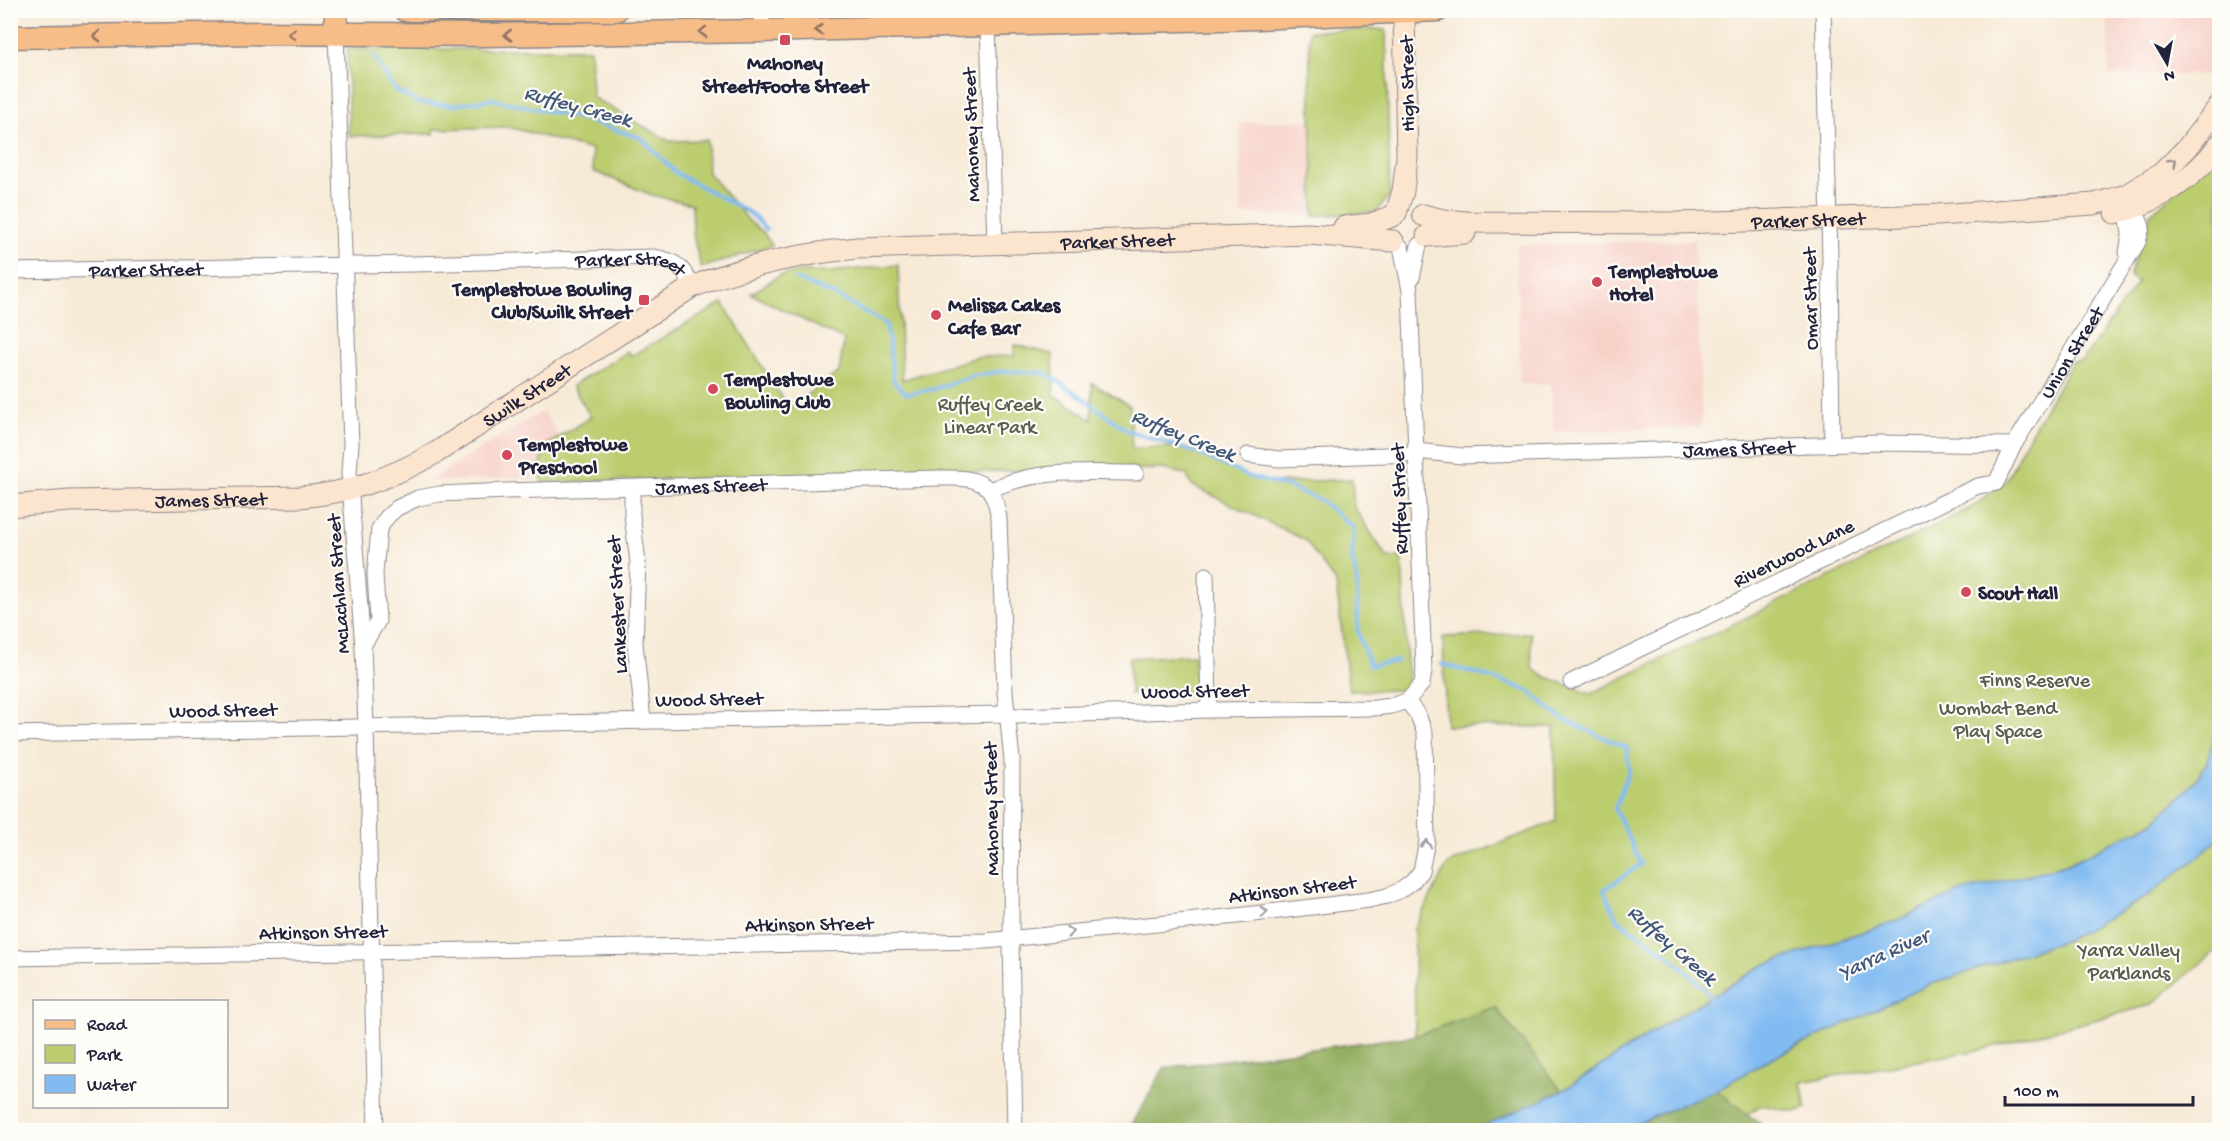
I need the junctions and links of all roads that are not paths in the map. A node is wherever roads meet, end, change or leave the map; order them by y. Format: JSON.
{"nodes":[{"id":1,"x":336,"y":10,"type":"edge"},
{"id":2,"x":405,"y":10,"type":"edge"},
{"id":3,"x":616,"y":10,"type":"edge"},
{"id":4,"x":1438,"y":10,"type":"edge"},
{"id":5,"x":1823,"y":10,"type":"edge"},
{"id":6,"x":1404,"y":12,"type":"edge"},
{"id":7,"x":762,"y":21,"type":"edge"},
{"id":8,"x":988,"y":26,"type":"junction"},
{"id":9,"x":336,"y":34,"type":"junction"},
{"id":10,"x":10,"y":38,"type":"edge"},
{"id":11,"x":2220,"y":105,"type":"edge"},
{"id":12,"x":2220,"y":144,"type":"edge"},
{"id":13,"x":1407,"y":157,"type":"junction"},
{"id":14,"x":2129,"y":204,"type":"junction"},
{"id":15,"x":1422,"y":214,"type":"junction"},
{"id":16,"x":1394,"y":215,"type":"junction"},
{"id":17,"x":1828,"y":218,"type":"junction"},
{"id":18,"x":1678,"y":223,"type":"junction"},
{"id":19,"x":1308,"y":234,"type":"junction"},
{"id":20,"x":1410,"y":242,"type":"junction"},
{"id":21,"x":995,"y":244,"type":"junction"},
{"id":22,"x":345,"y":265,"type":"junction"},
{"id":23,"x":10,"y":271,"type":"edge"},
{"id":24,"x":692,"y":287,"type":"junction"},
{"id":25,"x":1832,"y":444,"type":"junction"},
{"id":26,"x":2014,"y":445,"type":"junction"},
{"id":27,"x":1248,"y":455,"type":"dead end"},
{"id":28,"x":1417,"y":456,"type":"junction"},
{"id":29,"x":1136,"y":473,"type":"dead end"},
{"id":30,"x":632,"y":488,"type":"junction"},
{"id":31,"x":352,"y":490,"type":"junction"},
{"id":32,"x":990,"y":490,"type":"junction"},
{"id":33,"x":10,"y":498,"type":"edge"},
{"id":34,"x":69,"y":501,"type":"junction"},
{"id":35,"x":10,"y":506,"type":"edge"},
{"id":36,"x":1206,"y":575,"type":"dead end"},
{"id":37,"x":363,"y":646,"type":"junction"},
{"id":38,"x":1571,"y":682,"type":"dead end"},
{"id":39,"x":1407,"y":701,"type":"junction"},
{"id":40,"x":1209,"y":710,"type":"junction"},
{"id":41,"x":1009,"y":715,"type":"junction"},
{"id":42,"x":643,"y":720,"type":"junction"},
{"id":43,"x":366,"y":727,"type":"junction"},
{"id":44,"x":10,"y":734,"type":"edge"},
{"id":45,"x":1012,"y":938,"type":"junction"},
{"id":46,"x":372,"y":951,"type":"junction"},
{"id":47,"x":10,"y":958,"type":"edge"},
{"id":48,"x":375,"y":1131,"type":"edge"},
{"id":49,"x":1015,"y":1131,"type":"edge"}],
"edges":[{"from":1,"to":9,"type":"main road"},
{"from":2,"to":3,"type":"main road"},
{"from":4,"to":6,"type":"main road"},
{"from":5,"to":17,"type":"street","name":"Omar Street"},
{"from":6,"to":8,"type":"main road"},
{"from":6,"to":13,"type":"main road","name":"High Street"},
{"from":8,"to":7,"type":"main road","one_way":true},
{"from":7,"to":9,"type":"main road","one_way":true},
{"from":8,"to":21,"type":"street","name":"Mahoney Street"},
{"from":9,"to":10,"type":"main road","one_way":true},
{"from":9,"to":22,"type":"street","name":"McLachlan Street"},
{"from":14,"to":11,"type":"main road","one_way":true},
{"from":12,"to":14,"type":"main road"},
{"from":13,"to":15,"type":"main road","name":"High Street"},
{"from":13,"to":16,"type":"main road","name":"High Street"},
{"from":14,"to":17,"type":"main road","name":"Parker Street"},
{"from":14,"to":26,"type":"street","name":"Union Street"},
{"from":15,"to":16,"type":"main road"},
{"from":15,"to":18,"type":"main road","name":"Parker Street"},
{"from":15,"to":20,"type":"main road"},
{"from":16,"to":19,"type":"main road","name":"Parker Street"},
{"from":16,"to":20,"type":"main road"},
{"from":17,"to":18,"type":"main road","name":"Parker Street"},
{"from":17,"to":25,"type":"street","name":"Omar Street"},
{"from":18,"to":20,"type":"main road","name":"Parker Street"},
{"from":19,"to":20,"type":"main road","name":"Parker Street"},
{"from":19,"to":21,"type":"main road","name":"Parker Street"},
{"from":20,"to":28,"type":"street","name":"Ruffey Street"},
{"from":21,"to":24,"type":"main road","name":"Parker Street"},
{"from":22,"to":23,"type":"street","name":"Parker Street"},
{"from":22,"to":24,"type":"street","name":"Parker Street"},
{"from":22,"to":31,"type":"street","name":"McLachlan Street"},
{"from":24,"to":31,"type":"main road","name":"Swilk Street"},
{"from":25,"to":26,"type":"street","name":"James Street"},
{"from":25,"to":28,"type":"street","name":"James Street"},
{"from":26,"to":38,"type":"street","name":"Riverwood Lane"},
{"from":27,"to":28,"type":"street","name":"James Street"},
{"from":28,"to":39,"type":"street","name":"Ruffey Street"},
{"from":29,"to":32,"type":"street"},
{"from":30,"to":32,"type":"street","name":"James Street"},
{"from":30,"to":37,"type":"street","name":"James Street"},
{"from":30,"to":42,"type":"street","name":"Lankester Street"},
{"from":31,"to":34,"type":"main road","name":"James Street"},
{"from":31,"to":37,"type":"street","name":"McLachlan Street"},
{"from":32,"to":41,"type":"street","name":"Mahoney Street"},
{"from":33,"to":34,"type":"main road","name":"James Street"},
{"from":34,"to":35,"type":"main road","name":"James Street"},
{"from":36,"to":40,"type":"street"},
{"from":37,"to":43,"type":"street","name":"McLachlan Street"},
{"from":39,"to":40,"type":"street","name":"Wood Street"},
{"from":45,"to":39,"type":"street","name":"Atkinson Street","one_way":true},
{"from":40,"to":41,"type":"street","name":"Wood Street"},
{"from":41,"to":42,"type":"street","name":"Wood Street"},
{"from":41,"to":45,"type":"street","name":"Mahoney Street"},
{"from":42,"to":43,"type":"street","name":"Wood Street"},
{"from":43,"to":44,"type":"street","name":"Wood Street"},
{"from":43,"to":46,"type":"street","name":"McLachlan Street"},
{"from":45,"to":46,"type":"street","name":"Atkinson Street"},
{"from":45,"to":49,"type":"street","name":"Mahoney Street"},
{"from":46,"to":47,"type":"street","name":"Atkinson Street"},
{"from":46,"to":48,"type":"street","name":"McLachlan Street"}]}
